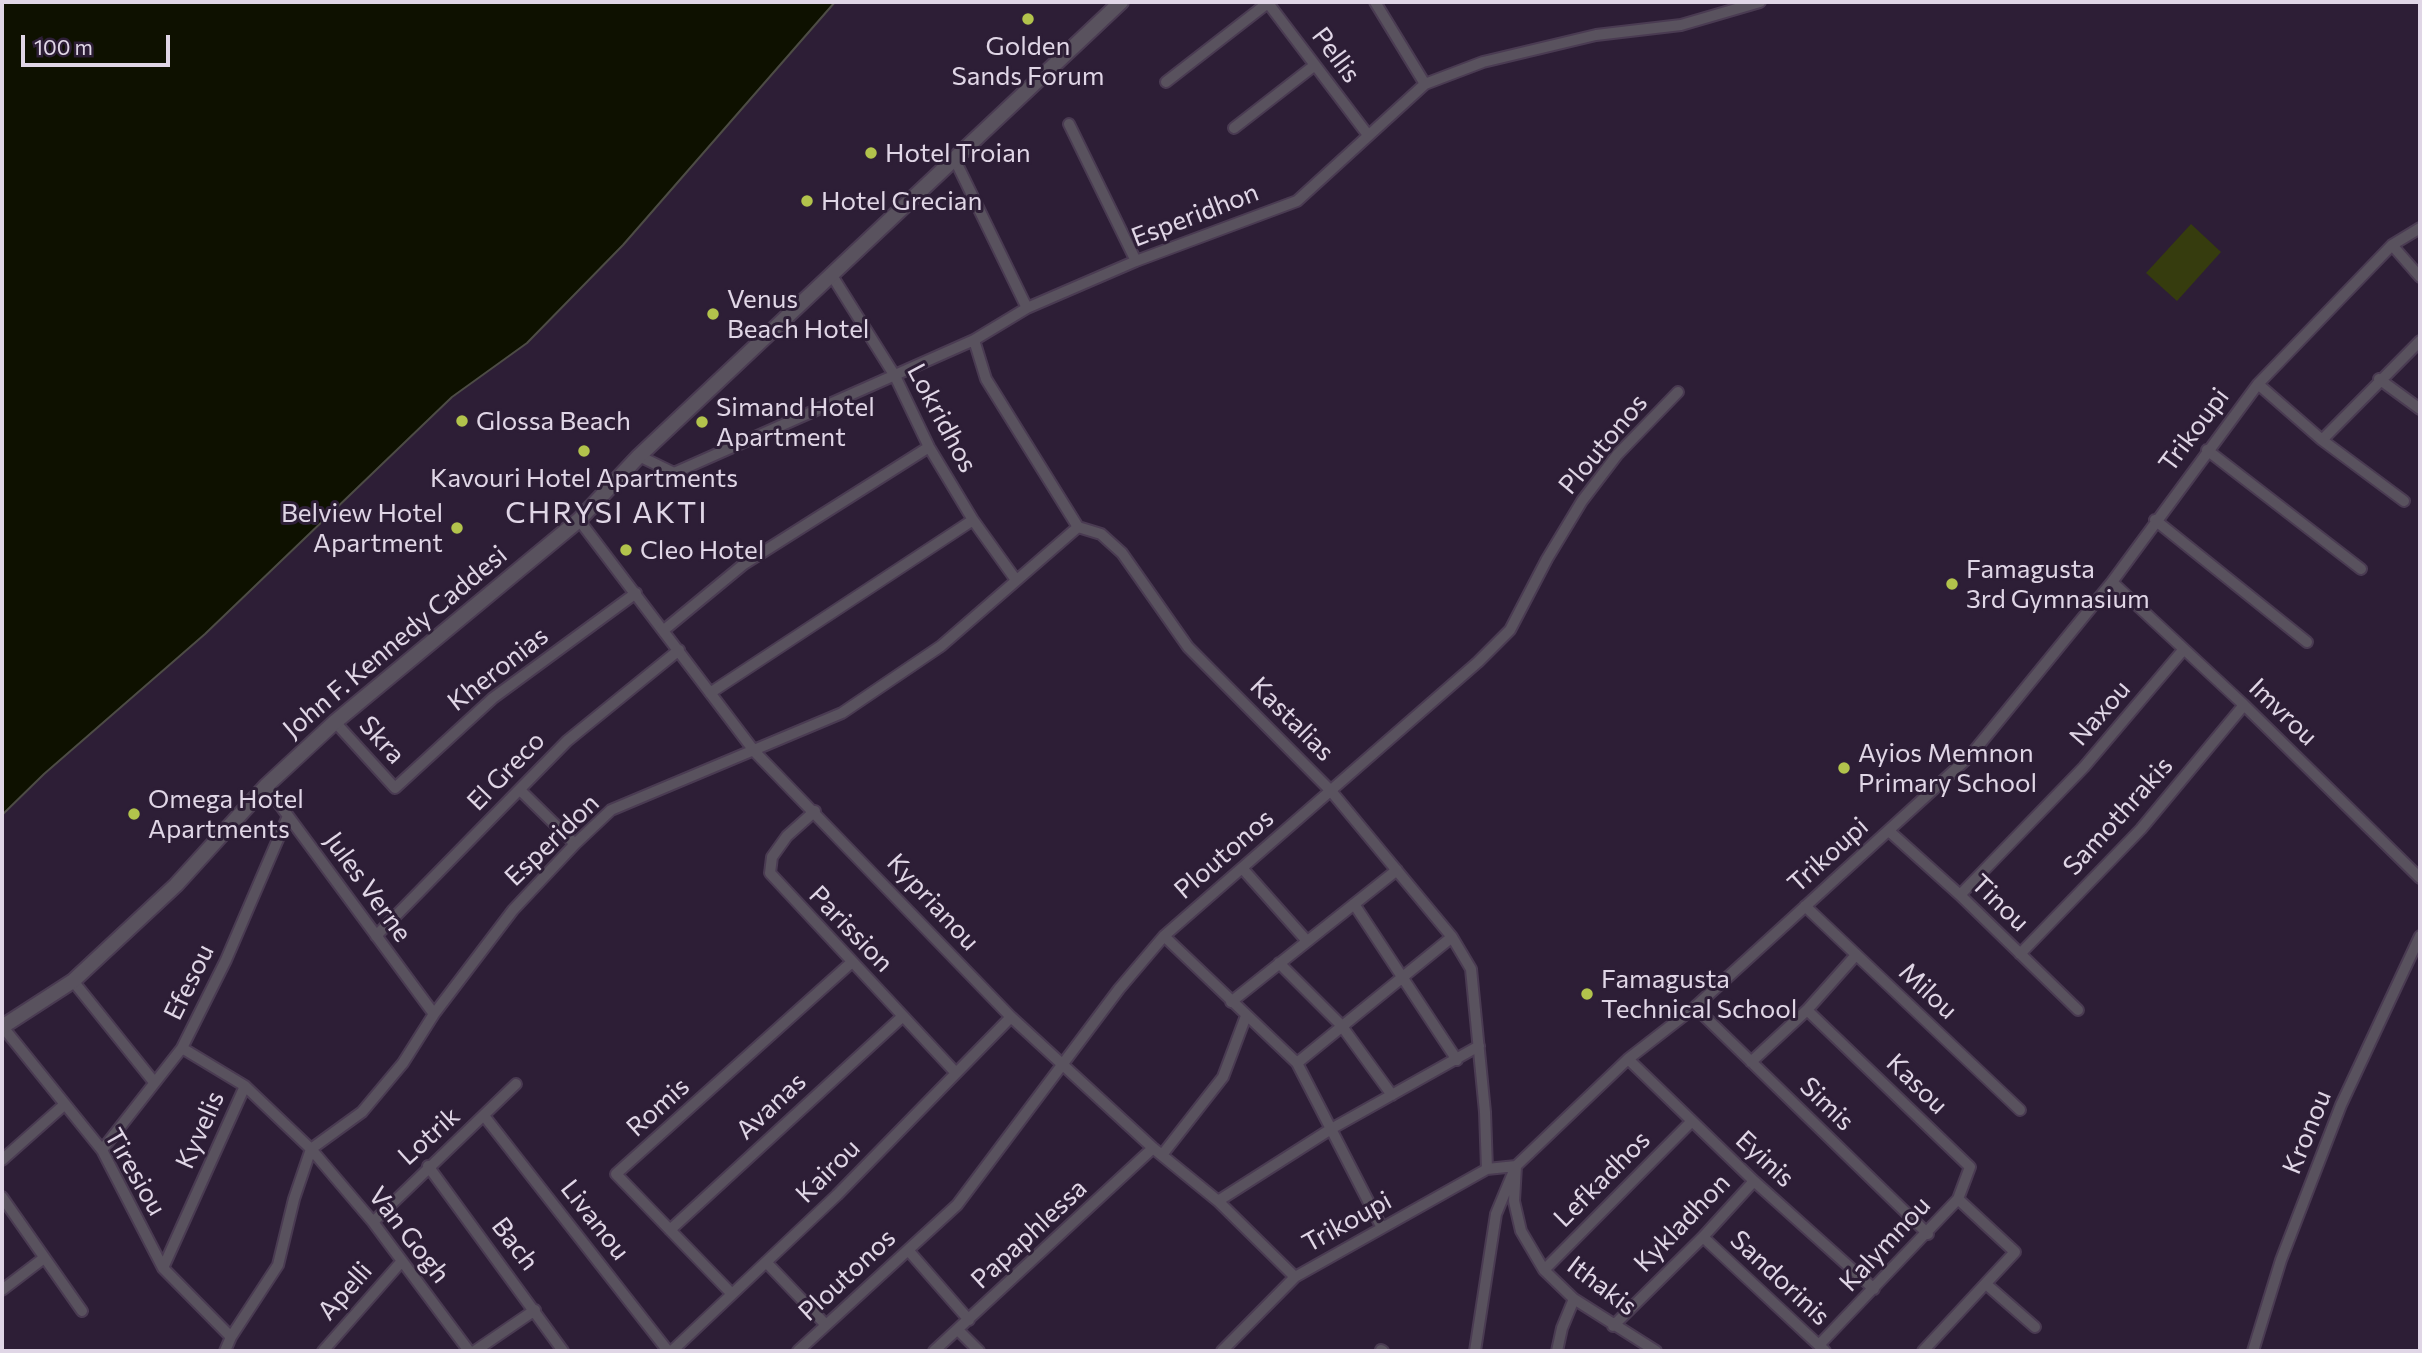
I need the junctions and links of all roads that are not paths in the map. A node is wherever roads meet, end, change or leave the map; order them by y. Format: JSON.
{"nodes":[{"id":1,"x":1121,"y":2,"type":"edge"},
{"id":2,"x":1268,"y":2,"type":"edge"},
{"id":3,"x":1375,"y":2,"type":"edge"},
{"id":4,"x":1760,"y":2,"type":"edge"},
{"id":5,"x":1315,"y":65,"type":"junction"},
{"id":6,"x":1166,"y":82,"type":"dead end"},
{"id":7,"x":1425,"y":84,"type":"junction"},
{"id":8,"x":1069,"y":124,"type":"dead end"},
{"id":9,"x":1234,"y":128,"type":"dead end"},
{"id":10,"x":1368,"y":135,"type":"junction"},
{"id":11,"x":955,"y":160,"type":"junction"},
{"id":12,"x":2420,"y":228,"type":"edge"},
{"id":13,"x":2392,"y":245,"type":"junction"},
{"id":14,"x":1136,"y":261,"type":"junction"},
{"id":15,"x":831,"y":274,"type":"junction"},
{"id":16,"x":2420,"y":277,"type":"edge"},
{"id":17,"x":1027,"y":308,"type":"junction"},
{"id":18,"x":974,"y":340,"type":"junction"},
{"id":19,"x":2420,"y":341,"type":"edge"},
{"id":20,"x":895,"y":376,"type":"junction"},
{"id":21,"x":2379,"y":379,"type":"junction"},
{"id":22,"x":2258,"y":384,"type":"junction"},
{"id":23,"x":1678,"y":392,"type":"dead end"},
{"id":24,"x":2420,"y":409,"type":"edge"},
{"id":25,"x":2322,"y":440,"type":"junction"},
{"id":26,"x":929,"y":447,"type":"junction"},
{"id":27,"x":2207,"y":450,"type":"junction"},
{"id":28,"x":639,"y":456,"type":"junction"},
{"id":29,"x":2403,"y":501,"type":"dead end"},
{"id":30,"x":579,"y":520,"type":"junction"},
{"id":31,"x":972,"y":520,"type":"junction"},
{"id":32,"x":2155,"y":520,"type":"junction"},
{"id":33,"x":1078,"y":527,"type":"junction"},
{"id":34,"x":2361,"y":569,"type":"dead end"},
{"id":35,"x":1016,"y":580,"type":"junction"},
{"id":36,"x":2112,"y":582,"type":"junction"},
{"id":37,"x":636,"y":593,"type":"junction"},
{"id":38,"x":664,"y":630,"type":"junction"},
{"id":39,"x":2307,"y":642,"type":"dead end"},
{"id":40,"x":2184,"y":649,"type":"junction"},
{"id":41,"x":679,"y":650,"type":"junction"},
{"id":42,"x":710,"y":693,"type":"junction"},
{"id":43,"x":2244,"y":705,"type":"junction"},
{"id":44,"x":335,"y":722,"type":"junction"},
{"id":45,"x":755,"y":752,"type":"junction"},
{"id":46,"x":266,"y":786,"type":"junction"},
{"id":47,"x":395,"y":788,"type":"joint"},
{"id":48,"x":520,"y":790,"type":"junction"},
{"id":49,"x":1331,"y":791,"type":"junction"},
{"id":50,"x":815,"y":811,"type":"junction"},
{"id":51,"x":288,"y":816,"type":"junction"},
{"id":52,"x":1889,"y":831,"type":"junction"},
{"id":53,"x":575,"y":844,"type":"junction"},
{"id":54,"x":1242,"y":868,"type":"junction"},
{"id":55,"x":1397,"y":870,"type":"junction"},
{"id":56,"x":2420,"y":878,"type":"edge"},
{"id":57,"x":1960,"y":895,"type":"junction"},
{"id":58,"x":1354,"y":904,"type":"junction"},
{"id":59,"x":1805,"y":905,"type":"junction"},
{"id":60,"x":376,"y":936,"type":"junction"},
{"id":61,"x":1164,"y":936,"type":"junction"},
{"id":62,"x":2420,"y":936,"type":"edge"},
{"id":63,"x":1452,"y":937,"type":"junction"},
{"id":64,"x":1307,"y":941,"type":"junction"},
{"id":65,"x":2020,"y":954,"type":"junction"},
{"id":66,"x":1856,"y":955,"type":"junction"},
{"id":67,"x":852,"y":962,"type":"junction"},
{"id":68,"x":1279,"y":963,"type":"junction"},
{"id":69,"x":1403,"y":976,"type":"junction"},
{"id":70,"x":73,"y":981,"type":"junction"},
{"id":71,"x":1231,"y":1002,"type":"junction"},
{"id":72,"x":1695,"y":1007,"type":"junction"},
{"id":73,"x":1807,"y":1010,"type":"junction"},
{"id":74,"x":2078,"y":1010,"type":"dead end"},
{"id":75,"x":434,"y":1014,"type":"junction"},
{"id":76,"x":903,"y":1016,"type":"junction"},
{"id":77,"x":1246,"y":1016,"type":"junction"},
{"id":78,"x":1011,"y":1017,"type":"junction"},
{"id":79,"x":1341,"y":1025,"type":"junction"},
{"id":80,"x":2,"y":1027,"type":"edge"},
{"id":81,"x":1479,"y":1045,"type":"junction"},
{"id":82,"x":182,"y":1048,"type":"junction"},
{"id":83,"x":1628,"y":1059,"type":"junction"},
{"id":84,"x":1457,"y":1060,"type":"junction"},
{"id":85,"x":1751,"y":1062,"type":"junction"},
{"id":86,"x":1297,"y":1063,"type":"junction"},
{"id":87,"x":1063,"y":1066,"type":"junction"},
{"id":88,"x":956,"y":1073,"type":"junction"},
{"id":89,"x":154,"y":1082,"type":"junction"},
{"id":90,"x":516,"y":1084,"type":"dead end"},
{"id":91,"x":245,"y":1086,"type":"junction"},
{"id":92,"x":1392,"y":1096,"type":"junction"},
{"id":93,"x":64,"y":1105,"type":"junction"},
{"id":94,"x":2020,"y":1110,"type":"dead end"},
{"id":95,"x":485,"y":1116,"type":"junction"},
{"id":96,"x":1692,"y":1121,"type":"junction"},
{"id":97,"x":1331,"y":1129,"type":"junction"},
{"id":98,"x":310,"y":1149,"type":"junction"},
{"id":99,"x":102,"y":1150,"type":"junction"},
{"id":100,"x":1158,"y":1152,"type":"junction"},
{"id":101,"x":2,"y":1160,"type":"edge"},
{"id":102,"x":428,"y":1166,"type":"junction"},
{"id":103,"x":1516,"y":1166,"type":"junction"},
{"id":104,"x":1487,"y":1170,"type":"junction"},
{"id":105,"x":1754,"y":1181,"type":"junction"},
{"id":106,"x":2,"y":1197,"type":"edge"},
{"id":107,"x":1958,"y":1199,"type":"junction"},
{"id":108,"x":1218,"y":1201,"type":"junction"},
{"id":109,"x":373,"y":1222,"type":"junction"},
{"id":110,"x":1382,"y":1228,"type":"junction"},
{"id":111,"x":670,"y":1230,"type":"junction"},
{"id":112,"x":1928,"y":1234,"type":"junction"},
{"id":113,"x":1703,"y":1237,"type":"junction"},
{"id":114,"x":908,"y":1250,"type":"junction"},
{"id":115,"x":44,"y":1258,"type":"junction"},
{"id":116,"x":402,"y":1261,"type":"junction"},
{"id":117,"x":765,"y":1262,"type":"junction"},
{"id":118,"x":163,"y":1268,"type":"junction"},
{"id":119,"x":1544,"y":1269,"type":"junction"},
{"id":120,"x":1295,"y":1277,"type":"junction"},
{"id":121,"x":1986,"y":1284,"type":"junction"},
{"id":122,"x":2,"y":1290,"type":"edge"},
{"id":123,"x":1874,"y":1290,"type":"junction"},
{"id":124,"x":731,"y":1293,"type":"junction"},
{"id":125,"x":1574,"y":1299,"type":"junction"},
{"id":126,"x":535,"y":1310,"type":"junction"},
{"id":127,"x":82,"y":1311,"type":"dead end"},
{"id":128,"x":969,"y":1320,"type":"junction"},
{"id":129,"x":826,"y":1325,"type":"junction"},
{"id":130,"x":1613,"y":1326,"type":"junction"},
{"id":131,"x":2035,"y":1327,"type":"dead end"},
{"id":132,"x":958,"y":1330,"type":"junction"},
{"id":133,"x":231,"y":1337,"type":"junction"},
{"id":134,"x":1822,"y":1348,"type":"edge"},
{"id":135,"x":1928,"y":1350,"type":"edge"},
{"id":136,"x":225,"y":1351,"type":"edge"},
{"id":137,"x":323,"y":1351,"type":"edge"},
{"id":138,"x":469,"y":1351,"type":"edge"},
{"id":139,"x":475,"y":1351,"type":"edge"},
{"id":140,"x":563,"y":1351,"type":"edge"},
{"id":141,"x":670,"y":1351,"type":"edge"},
{"id":142,"x":798,"y":1351,"type":"edge"},
{"id":143,"x":934,"y":1351,"type":"edge"},
{"id":144,"x":979,"y":1351,"type":"edge"},
{"id":145,"x":1222,"y":1351,"type":"edge"},
{"id":146,"x":1475,"y":1351,"type":"edge"},
{"id":147,"x":1558,"y":1351,"type":"edge"},
{"id":148,"x":1657,"y":1351,"type":"edge"},
{"id":149,"x":2253,"y":1351,"type":"edge"}],
"edges":[{"from":1,"to":11,"type":"street","name":"John F. Kennedy Caddesi"},
{"from":2,"to":5,"type":"street","name":"Pellis"},
{"from":2,"to":6,"type":"street"},
{"from":3,"to":7,"type":"street"},
{"from":4,"to":7,"type":"street","name":"Esperidhon"},
{"from":5,"to":9,"type":"street"},
{"from":5,"to":10,"type":"street","name":"Pellis"},
{"from":7,"to":10,"type":"street","name":"Esperidhon"},
{"from":8,"to":14,"type":"street"},
{"from":10,"to":14,"type":"street","name":"Esperidhon"},
{"from":11,"to":15,"type":"street","name":"John F. Kennedy Caddesi"},
{"from":11,"to":17,"type":"street"},
{"from":12,"to":13,"type":"street","name":"Trikoupi"},
{"from":13,"to":16,"type":"street"},
{"from":13,"to":22,"type":"street","name":"Trikoupi"},
{"from":14,"to":17,"type":"street","name":"Esperidhon"},
{"from":15,"to":20,"type":"street","name":"Lokridhos"},
{"from":15,"to":28,"type":"street","name":"John F. Kennedy Caddesi"},
{"from":17,"to":18,"type":"street","name":"Esperidhon"},
{"from":18,"to":20,"type":"street","name":"Esperidhon"},
{"from":18,"to":33,"type":"street"},
{"from":19,"to":21,"type":"street"},
{"from":20,"to":26,"type":"street","name":"Lokridhos"},
{"from":20,"to":28,"type":"street","name":"Esperidhon"},
{"from":21,"to":24,"type":"street"},
{"from":21,"to":25,"type":"street"},
{"from":22,"to":25,"type":"street"},
{"from":22,"to":27,"type":"street","name":"Trikoupi"},
{"from":23,"to":49,"type":"street","name":"Ploutonos"},
{"from":25,"to":29,"type":"street"},
{"from":26,"to":31,"type":"street","name":"Lokridhos"},
{"from":26,"to":38,"type":"street"},
{"from":27,"to":32,"type":"street","name":"Trikoupi"},
{"from":27,"to":34,"type":"street"},
{"from":28,"to":30,"type":"street","name":"John F. Kennedy Caddesi"},
{"from":30,"to":37,"type":"street","name":"Kyprianou"},
{"from":30,"to":44,"type":"street","name":"John F. Kennedy Caddesi"},
{"from":31,"to":35,"type":"street","name":"Lokridhos"},
{"from":31,"to":42,"type":"street"},
{"from":32,"to":36,"type":"street","name":"Trikoupi"},
{"from":32,"to":39,"type":"street"},
{"from":33,"to":35,"type":"street","name":"Esperidon"},
{"from":33,"to":49,"type":"street","name":"Kastalias"},
{"from":35,"to":45,"type":"street","name":"Esperidon"},
{"from":36,"to":40,"type":"street","name":"Imvrou"},
{"from":36,"to":52,"type":"street","name":"Trikoupi"},
{"from":37,"to":38,"type":"street","name":"Kyprianou"},
{"from":37,"to":47,"type":"street","name":"Kheronias"},
{"from":38,"to":41,"type":"street","name":"Kyprianou"},
{"from":40,"to":43,"type":"street","name":"Imvrou"},
{"from":40,"to":57,"type":"street","name":"Naxou"},
{"from":41,"to":42,"type":"street","name":"Kyprianou"},
{"from":41,"to":48,"type":"street","name":"El Greco"},
{"from":42,"to":45,"type":"street","name":"Kyprianou"},
{"from":43,"to":56,"type":"street","name":"Imvrou"},
{"from":43,"to":65,"type":"street","name":"Samothrakis"},
{"from":44,"to":46,"type":"street","name":"John F. Kennedy Caddesi"},
{"from":44,"to":47,"type":"street","name":"Skra"},
{"from":45,"to":50,"type":"street","name":"Kyprianou"},
{"from":45,"to":53,"type":"street","name":"Esperidon"},
{"from":46,"to":51,"type":"street","name":"Jules Verne"},
{"from":46,"to":70,"type":"street","name":"John F. Kennedy Caddesi"},
{"from":48,"to":53,"type":"street"},
{"from":48,"to":60,"type":"street","name":"El Greco"},
{"from":49,"to":54,"type":"street","name":"Ploutonos"},
{"from":49,"to":55,"type":"street","name":"Kastalias"},
{"from":50,"to":67,"type":"street","name":"Parission"},
{"from":50,"to":78,"type":"street","name":"Kyprianou"},
{"from":51,"to":60,"type":"street","name":"Jules Verne"},
{"from":51,"to":82,"type":"street","name":"Efesou"},
{"from":52,"to":57,"type":"street","name":"Tinou"},
{"from":52,"to":59,"type":"street","name":"Trikoupi"},
{"from":53,"to":75,"type":"street","name":"Esperidon"},
{"from":54,"to":61,"type":"street","name":"Ploutonos"},
{"from":54,"to":64,"type":"street"},
{"from":55,"to":58,"type":"street"},
{"from":55,"to":63,"type":"street","name":"Kastalias"},
{"from":57,"to":65,"type":"street","name":"Tinou"},
{"from":58,"to":64,"type":"street"},
{"from":58,"to":69,"type":"street"},
{"from":59,"to":66,"type":"street","name":"Milou"},
{"from":59,"to":72,"type":"street","name":"Trikoupi"},
{"from":60,"to":75,"type":"street","name":"Jules Verne"},
{"from":61,"to":71,"type":"street"},
{"from":61,"to":87,"type":"street","name":"Ploutonos"},
{"from":62,"to":149,"type":"street","name":"Kronou"},
{"from":63,"to":69,"type":"street"},
{"from":63,"to":81,"type":"street","name":"Kastalias"},
{"from":64,"to":68,"type":"street"},
{"from":65,"to":74,"type":"street","name":"Tinou"},
{"from":66,"to":73,"type":"street"},
{"from":66,"to":94,"type":"street","name":"Milou"},
{"from":67,"to":76,"type":"street","name":"Parission"},
{"from":67,"to":111,"type":"street","name":"Romis"},
{"from":68,"to":71,"type":"street"},
{"from":68,"to":79,"type":"street"},
{"from":69,"to":79,"type":"street"},
{"from":69,"to":84,"type":"street"},
{"from":70,"to":80,"type":"street","name":"John F. Kennedy Caddesi"},
{"from":70,"to":89,"type":"street"},
{"from":71,"to":77,"type":"street"},
{"from":72,"to":83,"type":"street","name":"Trikoupi"},
{"from":72,"to":85,"type":"street","name":"Simis"},
{"from":73,"to":85,"type":"street"},
{"from":73,"to":107,"type":"street","name":"Kasou"},
{"from":75,"to":98,"type":"street","name":"Esperidon"},
{"from":76,"to":88,"type":"street","name":"Parission"},
{"from":76,"to":111,"type":"street","name":"Avanas"},
{"from":77,"to":86,"type":"street"},
{"from":77,"to":100,"type":"street","name":"Papaphlessa"},
{"from":78,"to":87,"type":"street","name":"Kyprianou"},
{"from":78,"to":88,"type":"street","name":"Kairou"},
{"from":79,"to":86,"type":"street"},
{"from":79,"to":92,"type":"street"},
{"from":80,"to":93,"type":"street","name":"Tiresiou"},
{"from":81,"to":84,"type":"street"},
{"from":81,"to":104,"type":"street","name":"Kastalias"},
{"from":82,"to":89,"type":"street","name":"Efesou"},
{"from":82,"to":91,"type":"street","name":"Van Gogh"},
{"from":83,"to":96,"type":"street","name":"Eyinis"},
{"from":83,"to":103,"type":"street","name":"Trikoupi"},
{"from":84,"to":92,"type":"street"},
{"from":85,"to":112,"type":"street","name":"Simis"},
{"from":86,"to":97,"type":"street"},
{"from":87,"to":100,"type":"street","name":"Kyprianou"},
{"from":87,"to":114,"type":"street","name":"Ploutonos"},
{"from":88,"to":117,"type":"street","name":"Kairou"},
{"from":89,"to":99,"type":"street","name":"Efesou"},
{"from":90,"to":95,"type":"street","name":"Lotrik"},
{"from":91,"to":98,"type":"street","name":"Van Gogh"},
{"from":91,"to":118,"type":"street","name":"Kyvelis"},
{"from":92,"to":97,"type":"street"},
{"from":93,"to":99,"type":"street","name":"Tiresiou"},
{"from":93,"to":101,"type":"street"},
{"from":95,"to":102,"type":"street","name":"Lotrik"},
{"from":95,"to":141,"type":"street","name":"Livanou"},
{"from":96,"to":105,"type":"street","name":"Eyinis"},
{"from":96,"to":119,"type":"street","name":"Lefkadhos"},
{"from":97,"to":108,"type":"street"},
{"from":97,"to":110,"type":"street"},
{"from":98,"to":109,"type":"street","name":"Van Gogh"},
{"from":98,"to":133,"type":"street"},
{"from":99,"to":118,"type":"street","name":"Tiresiou"},
{"from":100,"to":108,"type":"street","name":"Kyprianou"},
{"from":100,"to":128,"type":"street","name":"Papaphlessa"},
{"from":102,"to":109,"type":"street","name":"Lotrik"},
{"from":102,"to":126,"type":"street","name":"Bach"},
{"from":103,"to":104,"type":"street","name":"Trikoupi"},
{"from":103,"to":119,"type":"street","name":"Ithakis"},
{"from":103,"to":146,"type":"street"},
{"from":104,"to":110,"type":"street","name":"Trikoupi"},
{"from":105,"to":113,"type":"street","name":"Kykladhon"},
{"from":105,"to":123,"type":"street","name":"Eyinis"},
{"from":106,"to":115,"type":"street"},
{"from":107,"to":112,"type":"street","name":"Kalymnou"},
{"from":107,"to":121,"type":"street","name":"Kalymnou"},
{"from":108,"to":120,"type":"street","name":"Kyprianou"},
{"from":109,"to":116,"type":"street","name":"Van Gogh"},
{"from":110,"to":120,"type":"street","name":"Trikoupi"},
{"from":111,"to":124,"type":"street","name":"Romis"},
{"from":112,"to":123,"type":"street","name":"Kalymnou"},
{"from":113,"to":130,"type":"street","name":"Kykladhon"},
{"from":113,"to":134,"type":"street","name":"Sandorinis"},
{"from":114,"to":128,"type":"street"},
{"from":114,"to":129,"type":"street","name":"Ploutonos"},
{"from":115,"to":122,"type":"street"},
{"from":115,"to":127,"type":"street"},
{"from":116,"to":137,"type":"street","name":"Apelli"},
{"from":116,"to":138,"type":"street","name":"Van Gogh"},
{"from":117,"to":124,"type":"street","name":"Kairou"},
{"from":117,"to":129,"type":"street"},
{"from":118,"to":133,"type":"street","name":"Tiresiou"},
{"from":119,"to":125,"type":"street","name":"Ithakis"},
{"from":120,"to":145,"type":"street","name":"Trikoupi"},
{"from":121,"to":131,"type":"street"},
{"from":121,"to":135,"type":"street"},
{"from":123,"to":134,"type":"street","name":"Kalymnou"},
{"from":124,"to":141,"type":"street","name":"Kairou"},
{"from":125,"to":130,"type":"street","name":"Ithakis"},
{"from":125,"to":147,"type":"street"},
{"from":126,"to":139,"type":"street"},
{"from":126,"to":140,"type":"street","name":"Bach"},
{"from":128,"to":132,"type":"street","name":"Papaphlessa"},
{"from":129,"to":142,"type":"street","name":"Ploutonos"},
{"from":130,"to":148,"type":"street","name":"Ithakis"},
{"from":132,"to":143,"type":"street","name":"Papaphlessa"},
{"from":132,"to":144,"type":"street"},
{"from":133,"to":136,"type":"street"}]}
